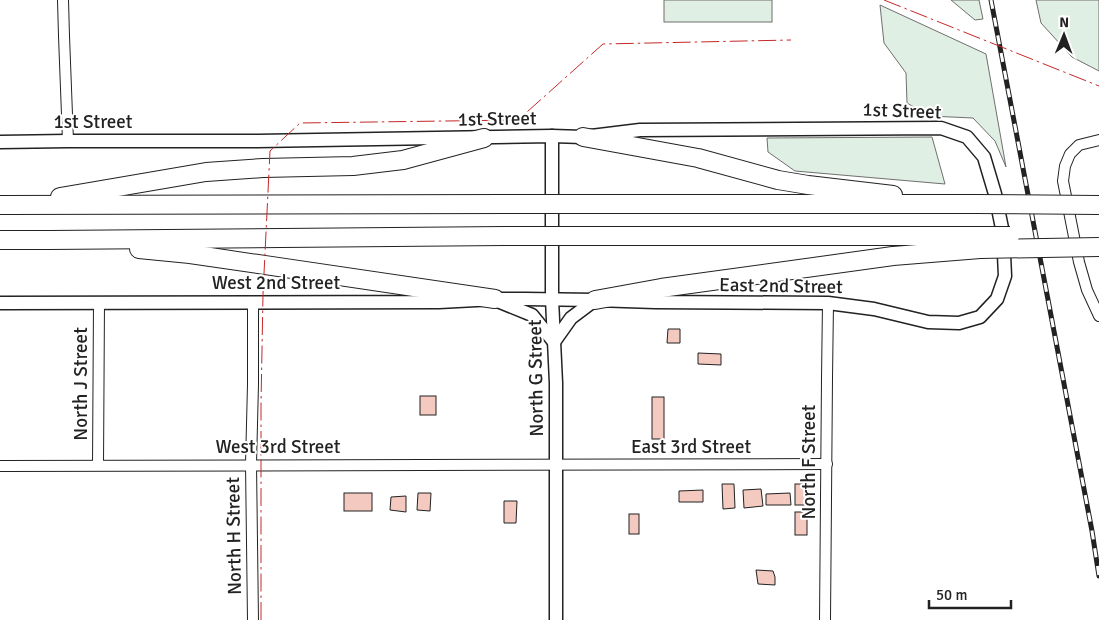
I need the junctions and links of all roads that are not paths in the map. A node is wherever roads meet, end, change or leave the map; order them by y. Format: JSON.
{"nodes":[{"id":1,"x":64,"y":0,"type":"edge"},
{"id":2,"x":552,"y":136,"type":"junction"},
{"id":3,"x":583,"y":137,"type":"junction"},
{"id":4,"x":484,"y":138,"type":"junction"},
{"id":5,"x":1099,"y":140,"type":"edge"},
{"id":6,"x":68,"y":141,"type":"junction"},
{"id":7,"x":0,"y":142,"type":"edge"},
{"id":8,"x":951,"y":203,"type":"junction"},
{"id":9,"x":5,"y":205,"type":"edge"},
{"id":10,"x":1099,"y":205,"type":"edge"},
{"id":11,"x":1099,"y":236,"type":"edge"},
{"id":12,"x":0,"y":240,"type":"edge"},
{"id":13,"x":49,"y":240,"type":"junction"},
{"id":14,"x":980,"y":243,"type":"junction"},
{"id":15,"x":1099,"y":247,"type":"edge"},
{"id":16,"x":495,"y":299,"type":"junction"},
{"id":17,"x":997,"y":299,"type":"joint"},
{"id":18,"x":552,"y":300,"type":"junction"},
{"id":19,"x":595,"y":300,"type":"junction"},
{"id":20,"x":99,"y":302,"type":"junction"},
{"id":21,"x":253,"y":302,"type":"junction"},
{"id":22,"x":0,"y":303,"type":"edge"},
{"id":23,"x":828,"y":303,"type":"junction"},
{"id":24,"x":1099,"y":316,"type":"edge"},
{"id":25,"x":554,"y":342,"type":"junction"},
{"id":26,"x":251,"y":464,"type":"junction"},
{"id":27,"x":556,"y":464,"type":"junction"},
{"id":28,"x":827,"y":464,"type":"junction"},
{"id":29,"x":98,"y":465,"type":"junction"},
{"id":30,"x":0,"y":466,"type":"edge"},
{"id":31,"x":252,"y":620,"type":"edge"},
{"id":32,"x":556,"y":620,"type":"edge"},
{"id":33,"x":825,"y":620,"type":"edge"}],
"edges":[{"from":1,"to":6,"type":"street"},
{"from":2,"to":3,"type":"street","name":"1st Street"},
{"from":2,"to":4,"type":"street","name":"1st Street"},
{"from":2,"to":18,"type":"street","name":"North G Street"},
{"from":3,"to":8,"type":"highway"},
{"from":3,"to":17,"type":"street","name":"1st Street"},
{"from":4,"to":6,"type":"street","name":"1st Street"},
{"from":4,"to":9,"type":"highway"},
{"from":5,"to":24,"type":"street"},
{"from":6,"to":7,"type":"street","name":"1st Street"},
{"from":8,"to":9,"type":"highway","bridge":true},
{"from":8,"to":10,"type":"highway","bridge":true},
{"from":11,"to":14,"type":"highway","bridge":true},
{"from":12,"to":13,"type":"highway"},
{"from":13,"to":14,"type":"highway","bridge":true},
{"from":13,"to":16,"type":"highway"},
{"from":14,"to":15,"type":"highway","bridge":true},
{"from":14,"to":19,"type":"highway"},
{"from":16,"to":18,"type":"street","name":"West 2nd Street"},
{"from":16,"to":21,"type":"street","name":"West 2nd Street"},
{"from":16,"to":25,"type":"street"},
{"from":17,"to":23,"type":"street","name":"East 2nd Street"},
{"from":18,"to":19,"type":"street","name":"East 2nd Street"},
{"from":18,"to":25,"type":"street","name":"North G Street"},
{"from":19,"to":23,"type":"street","name":"East 2nd Street"},
{"from":19,"to":25,"type":"street"},
{"from":20,"to":21,"type":"street","name":"West 2nd Street"},
{"from":20,"to":22,"type":"street","name":"West 2nd Street"},
{"from":20,"to":29,"type":"street","name":"North J Street"},
{"from":21,"to":26,"type":"street","name":"North H Street"},
{"from":23,"to":28,"type":"street","name":"North F Street"},
{"from":25,"to":27,"type":"street","name":"North G Street"},
{"from":26,"to":27,"type":"street","name":"West 3rd Street"},
{"from":26,"to":29,"type":"street","name":"West 3rd Street"},
{"from":26,"to":31,"type":"street","name":"North H Street"},
{"from":27,"to":28,"type":"street","name":"East 3rd Street"},
{"from":27,"to":32,"type":"street","name":"North G Street"},
{"from":28,"to":33,"type":"street","name":"North F Street"},
{"from":29,"to":30,"type":"street","name":"West 3rd Street"}]}
